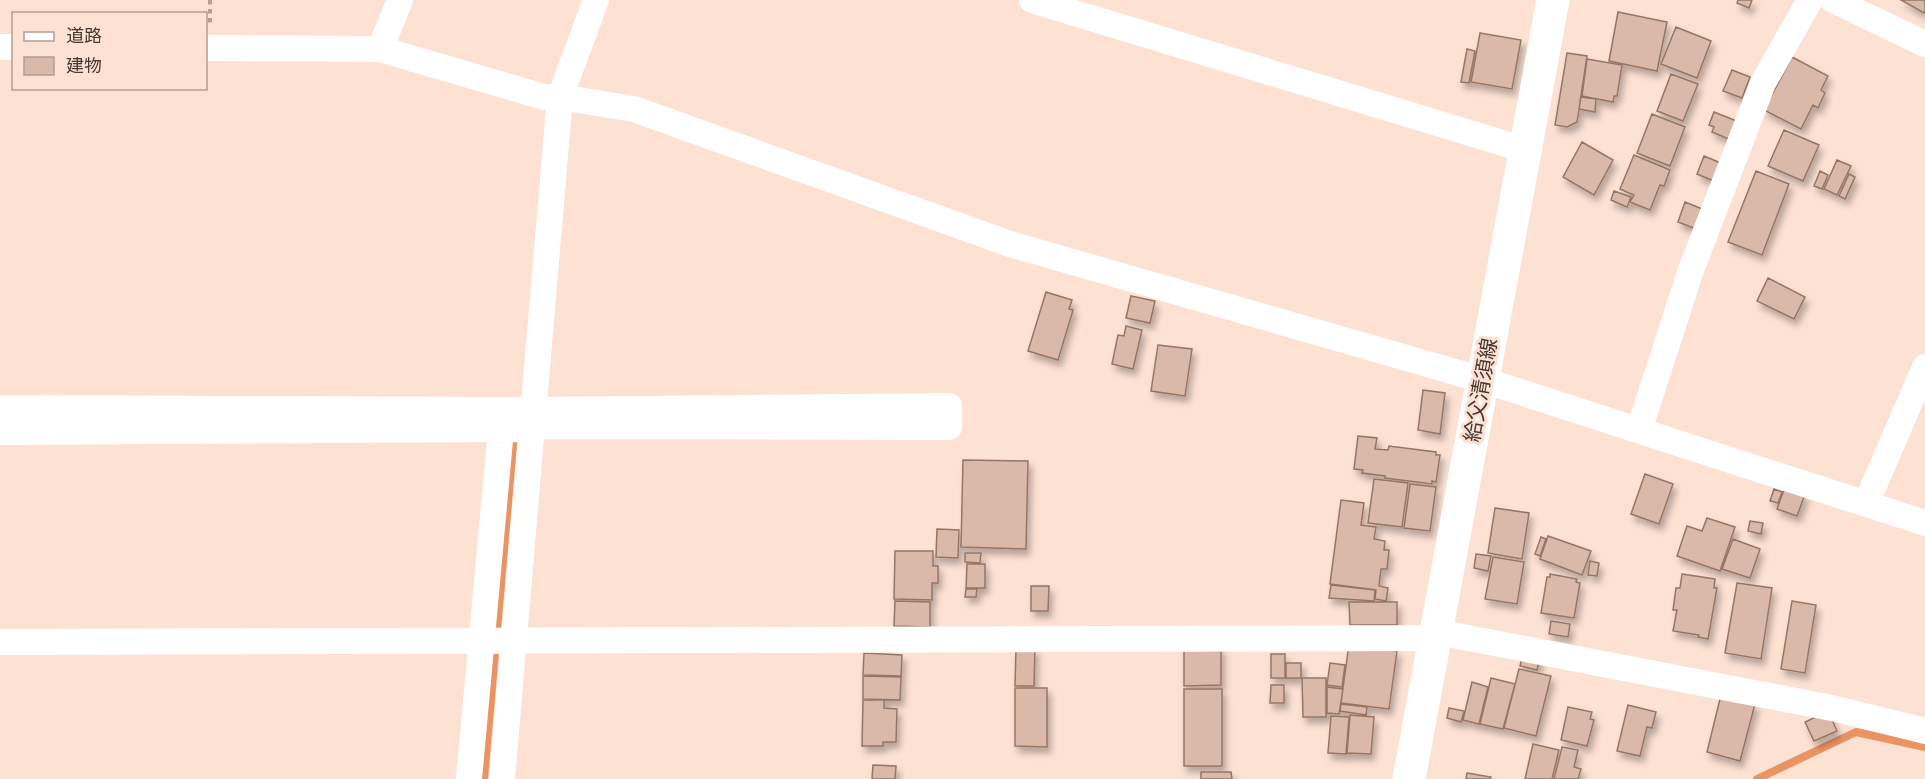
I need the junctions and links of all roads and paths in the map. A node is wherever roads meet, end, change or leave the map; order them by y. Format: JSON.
{"nodes":[{"id":1,"x":400,"y":0,"type":"edge"},
{"id":2,"x":596,"y":0,"type":"edge"},
{"id":3,"x":1032,"y":0,"type":"edge"},
{"id":4,"x":1553,"y":0,"type":"edge"},
{"id":5,"x":1810,"y":0,"type":"edge"},
{"id":6,"x":1833,"y":0,"type":"edge"},
{"id":7,"x":1109,"y":11,"type":"edge"},
{"id":8,"x":1925,"y":44,"type":"edge"},
{"id":9,"x":207,"y":48,"type":"edge"},
{"id":10,"x":380,"y":49,"type":"junction"},
{"id":11,"x":560,"y":97,"type":"junction"},
{"id":12,"x":1526,"y":150,"type":"junction"},
{"id":13,"x":1925,"y":367,"type":"edge"},
{"id":14,"x":1483,"y":380,"type":"junction"},
{"id":15,"x":0,"y":408,"type":"edge"},
{"id":16,"x":522,"y":425,"type":"junction"},
{"id":17,"x":1638,"y":430,"type":"junction"},
{"id":18,"x":0,"y":432,"type":"edge"},
{"id":19,"x":1866,"y":504,"type":"junction"},
{"id":20,"x":1925,"y":523,"type":"edge"},
{"id":21,"x":1436,"y":635,"type":"junction"},
{"id":22,"x":498,"y":640,"type":"junction"},
{"id":23,"x":0,"y":642,"type":"edge"},
{"id":24,"x":1925,"y":731,"type":"edge"},
{"id":25,"x":469,"y":779,"type":"edge"},
{"id":26,"x":502,"y":779,"type":"edge"},
{"id":27,"x":1409,"y":779,"type":"edge"}],
"edges":[{"from":1,"to":10,"type":"street"},
{"from":2,"to":11,"type":"street"},
{"from":3,"to":7,"type":"street"},
{"from":4,"to":12,"type":"main road","name":"給父清須線"},
{"from":5,"to":17,"type":"street"},
{"from":6,"to":8,"type":"street"},
{"from":7,"to":12,"type":"street"},
{"from":9,"to":10,"type":"street"},
{"from":10,"to":11,"type":"street"},
{"from":11,"to":14,"type":"street"},
{"from":11,"to":16,"type":"street"},
{"from":12,"to":14,"type":"main road","name":"給父清須線"},
{"from":13,"to":19,"type":"street"},
{"from":14,"to":17,"type":"street"},
{"from":14,"to":21,"type":"main road","name":"給父清須線"},
{"from":15,"to":16,"type":"street"},
{"from":16,"to":16,"type":"street"},
{"from":16,"to":18,"type":"street"},
{"from":16,"to":22,"type":"street"},
{"from":17,"to":19,"type":"street"},
{"from":19,"to":20,"type":"street"},
{"from":21,"to":22,"type":"street"},
{"from":21,"to":24,"type":"street"},
{"from":21,"to":27,"type":"main road","name":"給父清須線"},
{"from":22,"to":23,"type":"street"},
{"from":22,"to":25,"type":"street"},
{"from":22,"to":26,"type":"street"}]}
